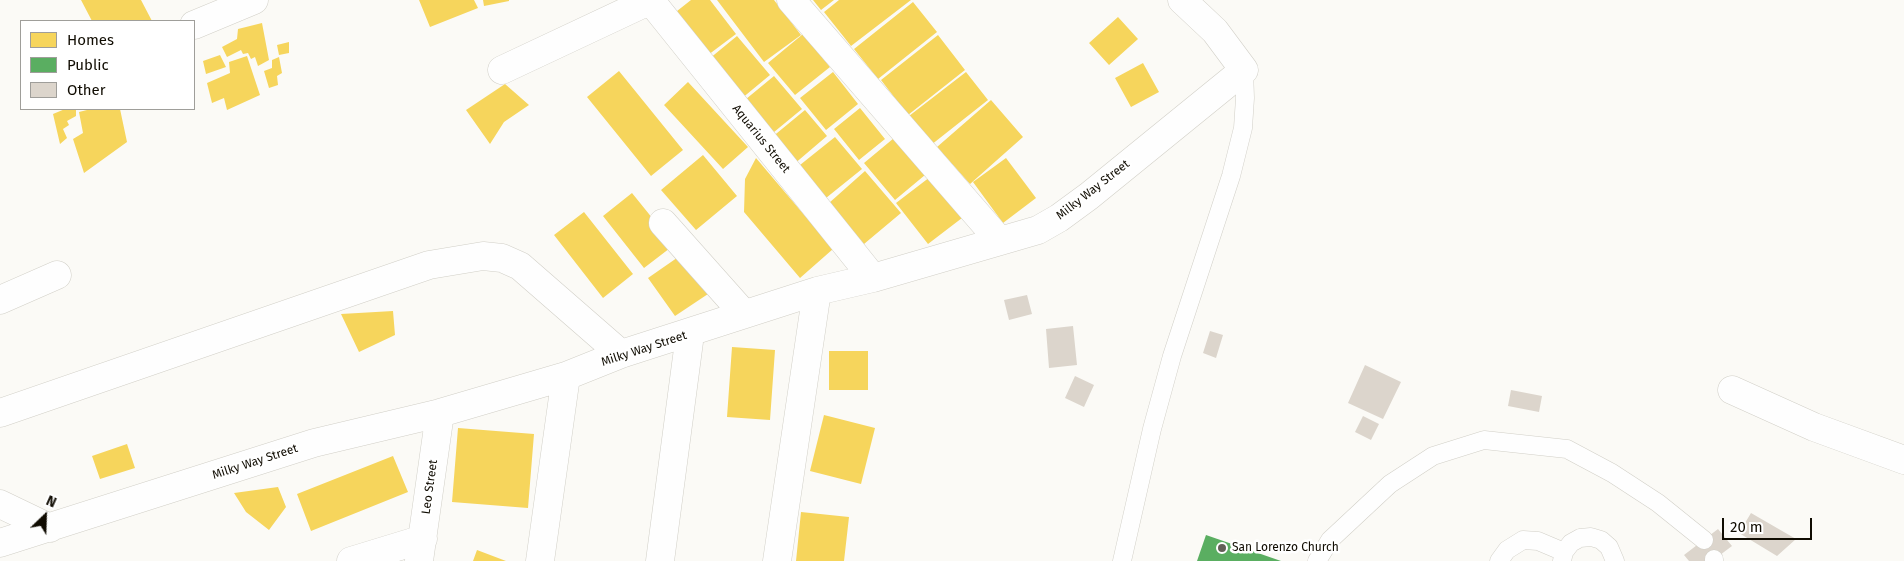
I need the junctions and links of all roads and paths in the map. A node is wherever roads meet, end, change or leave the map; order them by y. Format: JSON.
{"nodes":[{"id":1,"x":254,"y":0,"type":"edge"},
{"id":2,"x":650,"y":0,"type":"edge"},
{"id":3,"x":792,"y":0,"type":"edge"},
{"id":4,"x":1182,"y":0,"type":"edge"},
{"id":5,"x":195,"y":25,"type":"edge"},
{"id":6,"x":502,"y":70,"type":"dead end"},
{"id":7,"x":1244,"y":70,"type":"junction"},
{"id":8,"x":663,"y":224,"type":"dead end"},
{"id":9,"x":1000,"y":241,"type":"junction"},
{"id":10,"x":57,"y":275,"type":"dead end"},
{"id":11,"x":873,"y":278,"type":"junction"},
{"id":12,"x":816,"y":291,"type":"junction"},
{"id":13,"x":0,"y":300,"type":"edge"},
{"id":14,"x":744,"y":314,"type":"junction"},
{"id":15,"x":690,"y":334,"type":"junction"},
{"id":16,"x":621,"y":354,"type":"junction"},
{"id":17,"x":566,"y":376,"type":"junction"},
{"id":18,"x":1732,"y":390,"type":"dead end"},
{"id":19,"x":0,"y":413,"type":"edge"},
{"id":20,"x":440,"y":413,"type":"junction"},
{"id":21,"x":1904,"y":460,"type":"edge"},
{"id":22,"x":0,"y":504,"type":"edge"},
{"id":23,"x":50,"y":528,"type":"junction"},
{"id":24,"x":1704,"y":540,"type":"dead end"},
{"id":25,"x":0,"y":543,"type":"edge"},
{"id":26,"x":421,"y":550,"type":"edge"},
{"id":27,"x":1563,"y":556,"type":"edge"},
{"id":28,"x":351,"y":561,"type":"edge"},
{"id":29,"x":540,"y":561,"type":"edge"},
{"id":30,"x":660,"y":561,"type":"edge"},
{"id":31,"x":777,"y":561,"type":"edge"},
{"id":32,"x":1122,"y":561,"type":"edge"},
{"id":33,"x":1317,"y":561,"type":"edge"},
{"id":34,"x":1500,"y":561,"type":"edge"},
{"id":35,"x":1615,"y":561,"type":"edge"}],
"edges":[{"from":1,"to":5,"type":"street"},
{"from":2,"to":6,"type":"street"},
{"from":2,"to":11,"type":"street","name":"Aquarius Street"},
{"from":3,"to":9,"type":"street"},
{"from":4,"to":7,"type":"street"},
{"from":7,"to":9,"type":"street","name":"Milky Way Street"},
{"from":7,"to":32,"type":"lane"},
{"from":8,"to":14,"type":"street"},
{"from":9,"to":11,"type":"street","name":"Milky Way Street"},
{"from":10,"to":13,"type":"street"},
{"from":11,"to":12,"type":"street","name":"Milky Way Street"},
{"from":12,"to":14,"type":"street","name":"Milky Way Street"},
{"from":12,"to":31,"type":"street"},
{"from":14,"to":15,"type":"street","name":"Milky Way Street"},
{"from":15,"to":16,"type":"street","name":"Milky Way Street"},
{"from":15,"to":30,"type":"street"},
{"from":16,"to":17,"type":"street","name":"Milky Way Street"},
{"from":16,"to":19,"type":"street"},
{"from":17,"to":20,"type":"street","name":"Milky Way Street"},
{"from":17,"to":29,"type":"street"},
{"from":18,"to":21,"type":"street"},
{"from":20,"to":23,"type":"street","name":"Milky Way Street"},
{"from":20,"to":26,"type":"street","name":"Leo Street"},
{"from":22,"to":23,"type":"street"},
{"from":23,"to":25,"type":"street","name":"Milky Way Street"},
{"from":24,"to":33,"type":"lane"},
{"from":26,"to":28,"type":"street"},
{"from":27,"to":34,"type":"lane"},
{"from":27,"to":35,"type":"lane"}]}
